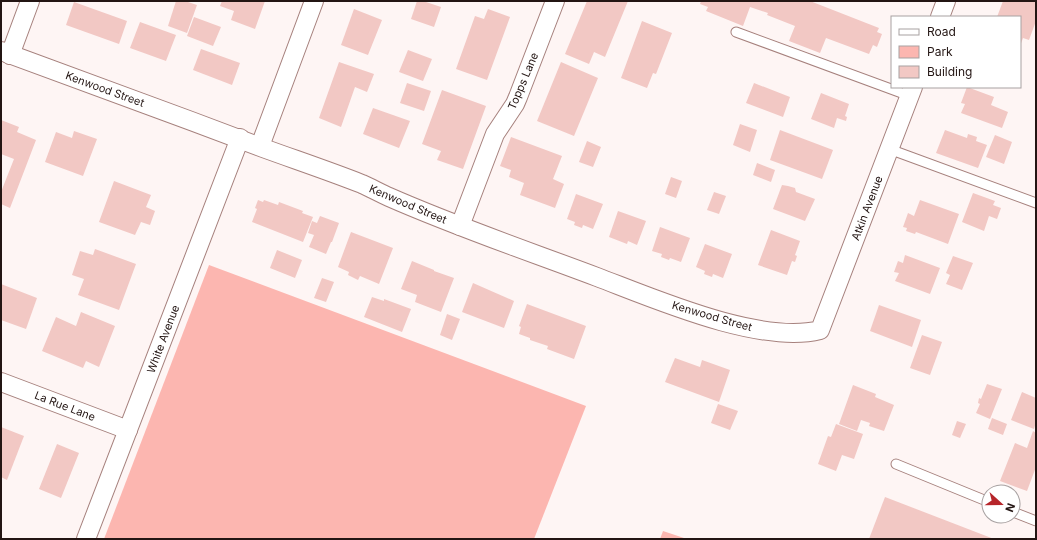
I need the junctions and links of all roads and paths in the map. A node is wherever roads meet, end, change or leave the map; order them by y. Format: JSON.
{"nodes":[{"id":1,"x":30,"y":1,"type":"edge"},
{"id":2,"x":314,"y":1,"type":"edge"},
{"id":3,"x":555,"y":1,"type":"edge"},
{"id":4,"x":946,"y":1,"type":"edge"},
{"id":5,"x":940,"y":16,"type":"edge"},
{"id":6,"x":736,"y":32,"type":"dead end"},
{"id":7,"x":6,"y":53,"type":"edge"},
{"id":8,"x":891,"y":84,"type":"edge"},
{"id":9,"x":912,"y":91,"type":"edge"},
{"id":10,"x":240,"y":138,"type":"junction"},
{"id":11,"x":260,"y":146,"type":"junction"},
{"id":12,"x":890,"y":149,"type":"junction"},
{"id":13,"x":1036,"y":203,"type":"edge"},
{"id":14,"x":460,"y":226,"type":"junction"},
{"id":15,"x":820,"y":330,"type":"joint"},
{"id":16,"x":1,"y":382,"type":"edge"},
{"id":17,"x":128,"y":430,"type":"junction"},
{"id":18,"x":896,"y":464,"type":"dead end"},
{"id":19,"x":981,"y":499,"type":"edge"},
{"id":20,"x":1021,"y":515,"type":"edge"},
{"id":21,"x":1036,"y":521,"type":"edge"},
{"id":22,"x":86,"y":539,"type":"edge"}],
"edges":[{"from":1,"to":7,"type":"street"},
{"from":2,"to":11,"type":"street"},
{"from":3,"to":14,"type":"street","name":"Topps Lane"},
{"from":4,"to":5,"type":"street"},
{"from":6,"to":8,"type":"lane"},
{"from":7,"to":10,"type":"street","name":"Kenwood Street"},
{"from":9,"to":12,"type":"street","name":"Atkin Avenue"},
{"from":10,"to":11,"type":"street","name":"Kenwood Street"},
{"from":10,"to":17,"type":"street","name":"White Avenue"},
{"from":11,"to":14,"type":"street","name":"Kenwood Street"},
{"from":12,"to":13,"type":"lane"},
{"from":12,"to":15,"type":"street","name":"Atkin Avenue"},
{"from":14,"to":15,"type":"street","name":"Kenwood Street"},
{"from":16,"to":17,"type":"street","name":"La Rue Lane"},
{"from":17,"to":22,"type":"street","name":"White Avenue"},
{"from":18,"to":19,"type":"lane"},
{"from":20,"to":21,"type":"lane"}]}
